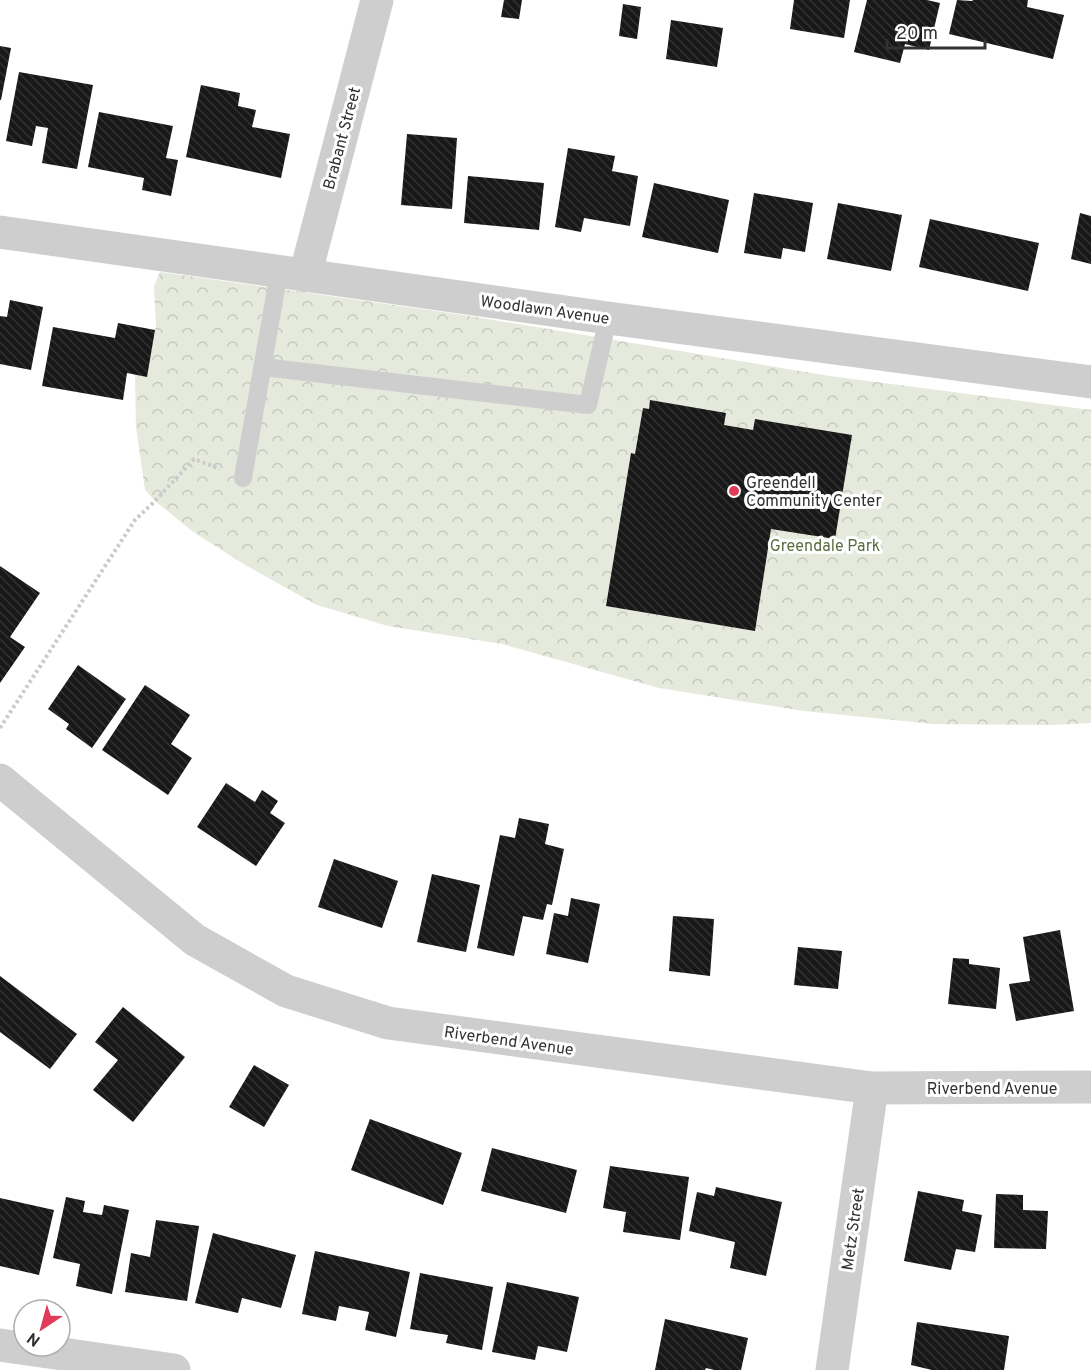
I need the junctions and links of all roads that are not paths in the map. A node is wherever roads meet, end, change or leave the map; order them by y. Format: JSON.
{"nodes":[{"id":1,"x":377,"y":0,"type":"edge"},
{"id":2,"x":0,"y":232,"type":"edge"},
{"id":3,"x":292,"y":274,"type":"junction"},
{"id":4,"x":608,"y":318,"type":"junction"},
{"id":5,"x":263,"y":367,"type":"junction"},
{"id":6,"x":1091,"y":382,"type":"edge"},
{"id":7,"x":243,"y":478,"type":"road end"},
{"id":8,"x":0,"y":780,"type":"edge"},
{"id":9,"x":1091,"y":1087,"type":"edge"},
{"id":10,"x":872,"y":1088,"type":"junction"},
{"id":11,"x":0,"y":1345,"type":"edge"},
{"id":12,"x":174,"y":1370,"type":"edge"},
{"id":13,"x":832,"y":1370,"type":"edge"}],
"edges":[{"from":1,"to":3,"type":"street","name":"Brabant Street"},
{"from":2,"to":3,"type":"street","name":"Woodlawn Avenue"},
{"from":3,"to":4,"type":"street","name":"Woodlawn Avenue"},
{"from":3,"to":5,"type":"lane"},
{"from":4,"to":5,"type":"lane"},
{"from":4,"to":6,"type":"street","name":"Woodlawn Avenue"},
{"from":5,"to":7,"type":"lane"},
{"from":8,"to":10,"type":"street","name":"Riverbend Avenue"},
{"from":9,"to":10,"type":"street","name":"Riverbend Avenue"},
{"from":10,"to":13,"type":"street","name":"Metz Street"},
{"from":11,"to":12,"type":"street"}]}
